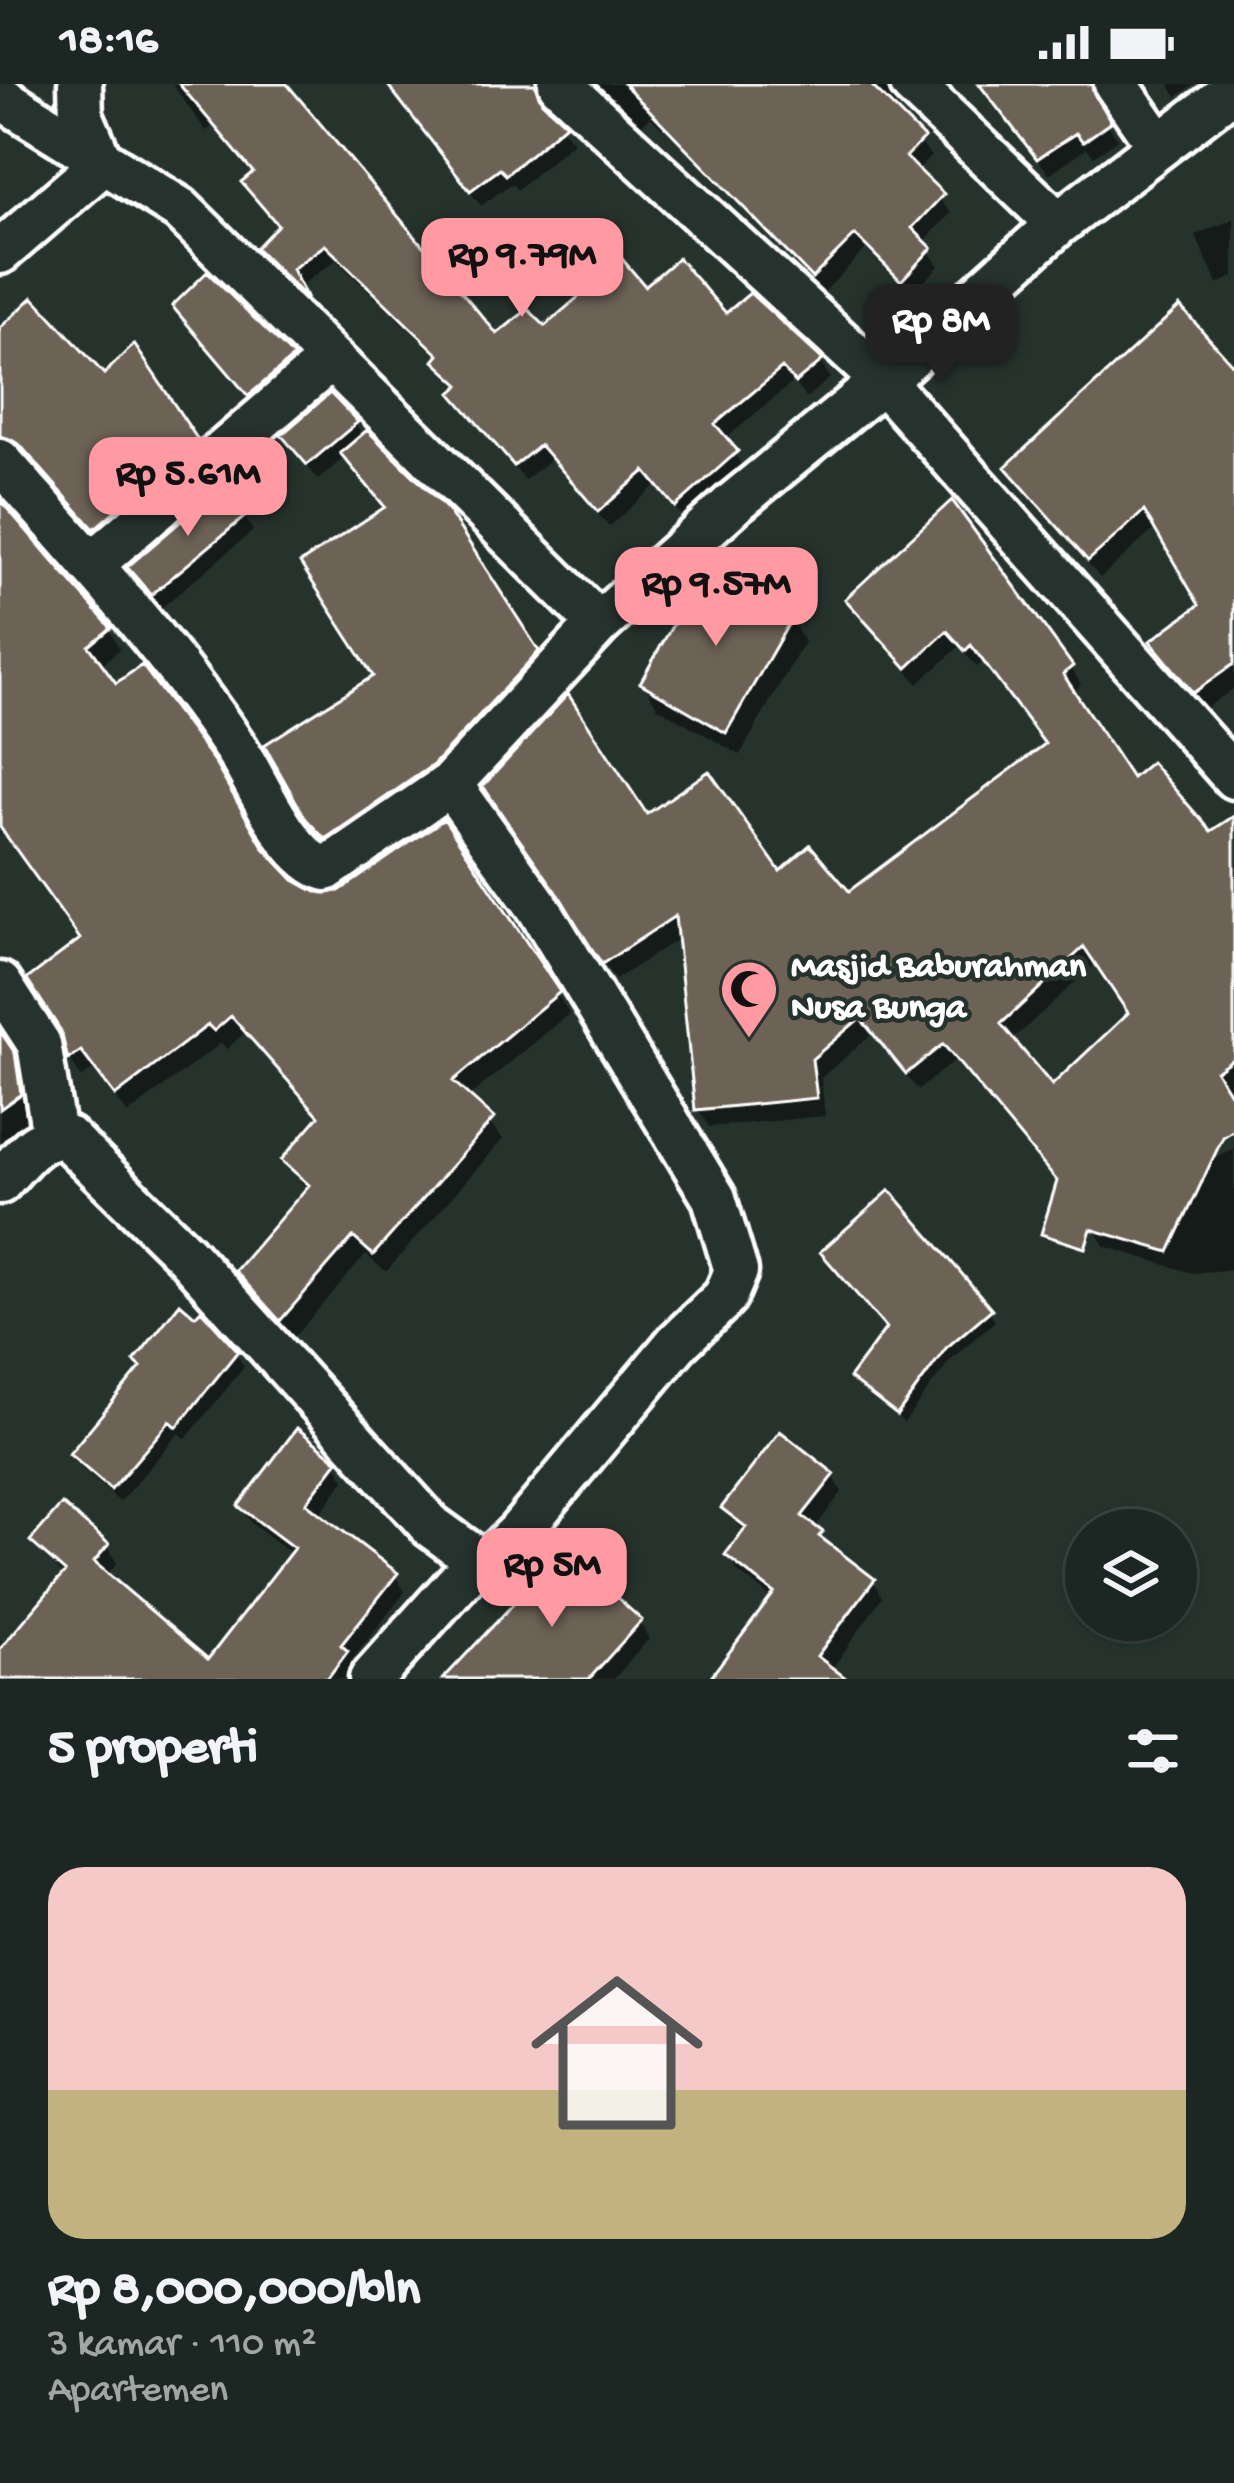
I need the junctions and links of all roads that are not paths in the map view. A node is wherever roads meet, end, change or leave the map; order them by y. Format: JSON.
{"nodes":[{"id":1,"x":80,"y":84,"type":"edge"},
{"id":2,"x":560,"y":84,"type":"edge"},
{"id":3,"x":912,"y":84,"type":"edge"},
{"id":4,"x":1116,"y":84,"type":"edge"},
{"id":5,"x":1234,"y":89,"type":"edge"},
{"id":6,"x":0,"y":98,"type":"edge"},
{"id":7,"x":1157,"y":143,"type":"junction"},
{"id":8,"x":102,"y":164,"type":"junction"},
{"id":9,"x":1058,"y":224,"type":"junction"},
{"id":10,"x":0,"y":252,"type":"edge"},
{"id":11,"x":331,"y":359,"type":"junction"},
{"id":12,"x":883,"y":381,"type":"junction"},
{"id":13,"x":0,"y":460,"type":"edge"},
{"id":14,"x":91,"y":565,"type":"junction"},
{"id":15,"x":599,"y":624,"type":"junction"},
{"id":16,"x":1234,"y":777,"type":"edge"},
{"id":17,"x":450,"y":784,"type":"junction"},
{"id":18,"x":0,"y":984,"type":"edge"},
{"id":19,"x":54,"y":1135,"type":"junction"},
{"id":20,"x":0,"y":1182,"type":"edge"},
{"id":21,"x":478,"y":1560,"type":"junction"},
{"id":22,"x":371,"y":1679,"type":"edge"}],
"edges":[{"from":1,"to":8,"type":"street"},
{"from":2,"to":12,"type":"street"},
{"from":3,"to":9,"type":"street"},
{"from":4,"to":7,"type":"street"},
{"from":5,"to":7,"type":"street"},
{"from":6,"to":8,"type":"street"},
{"from":7,"to":9,"type":"street"},
{"from":8,"to":10,"type":"street"},
{"from":8,"to":11,"type":"street"},
{"from":9,"to":12,"type":"street"},
{"from":11,"to":14,"type":"street"},
{"from":11,"to":15,"type":"street"},
{"from":12,"to":15,"type":"street"},
{"from":12,"to":16,"type":"street"},
{"from":13,"to":14,"type":"street"},
{"from":14,"to":17,"type":"street"},
{"from":15,"to":17,"type":"street"},
{"from":17,"to":21,"type":"street"},
{"from":18,"to":19,"type":"street"},
{"from":19,"to":20,"type":"street"},
{"from":19,"to":21,"type":"street"},
{"from":21,"to":22,"type":"street"}]}
